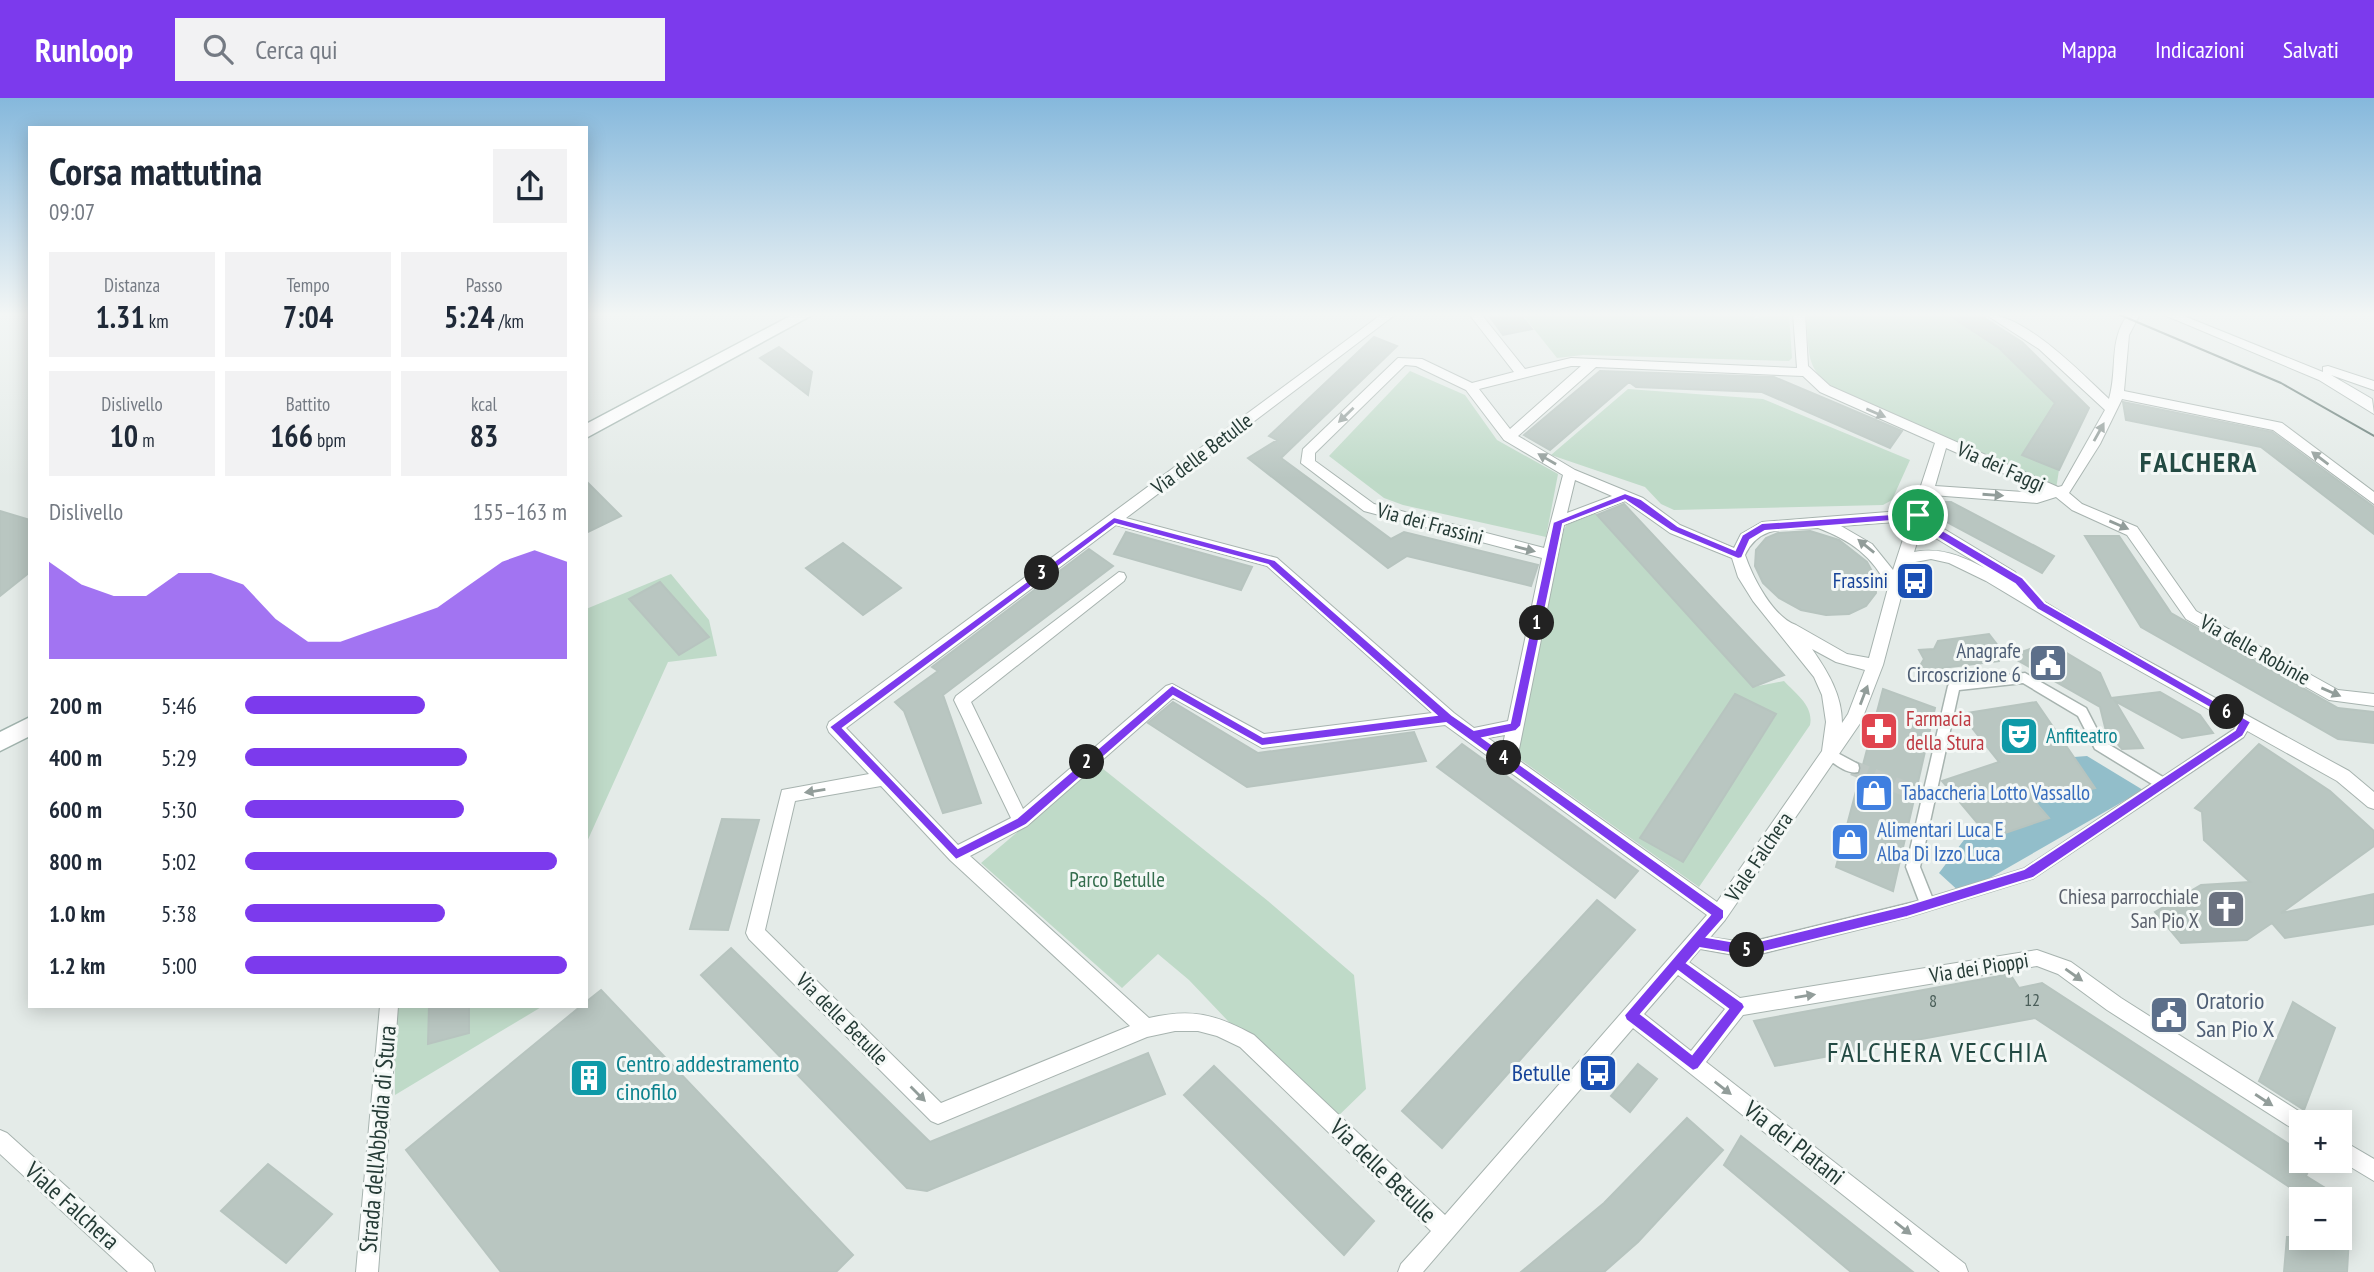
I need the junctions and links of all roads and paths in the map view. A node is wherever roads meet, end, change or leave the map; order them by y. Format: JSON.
{"nodes":[{"id":1,"x":704,"y":369,"type":"edge"},
{"id":2,"x":1317,"y":369,"type":"edge"},
{"id":3,"x":1394,"y":369,"type":"edge"},
{"id":4,"x":1432,"y":369,"type":"edge"},
{"id":5,"x":1518,"y":369,"type":"edge"},
{"id":6,"x":1543,"y":369,"type":"edge"},
{"id":7,"x":1586,"y":369,"type":"edge"},
{"id":8,"x":1730,"y":369,"type":"edge"},
{"id":9,"x":1804,"y":369,"type":"edge"},
{"id":10,"x":2068,"y":369,"type":"edge"},
{"id":11,"x":2121,"y":369,"type":"edge"},
{"id":12,"x":2304,"y":369,"type":"edge"},
{"id":13,"x":2308,"y":369,"type":"edge"},
{"id":14,"x":1806,"y":372,"type":"junction"},
{"id":15,"x":1522,"y":374,"type":"junction"},
{"id":16,"x":1471,"y":387,"type":"junction"},
{"id":17,"x":2118,"y":394,"type":"junction"},
{"id":18,"x":2372,"y":397,"type":"edge"},
{"id":19,"x":2112,"y":410,"type":"junction"},
{"id":20,"x":588,"y":431,"type":"edge"},
{"id":21,"x":1509,"y":437,"type":"junction"},
{"id":22,"x":1942,"y":441,"type":"junction"},
{"id":23,"x":1570,"y":473,"type":"junction"},
{"id":24,"x":1926,"y":490,"type":"junction"},
{"id":25,"x":2060,"y":493,"type":"junction"},
{"id":26,"x":1625,"y":496,"type":"junction"},
{"id":27,"x":2374,"y":499,"type":"edge"},
{"id":28,"x":1918,"y":515,"type":"junction"},
{"id":29,"x":1114,"y":520,"type":"junction"},
{"id":30,"x":1559,"y":522,"type":"junction"},
{"id":31,"x":1820,"y":523,"type":"junction"},
{"id":32,"x":1550,"y":555,"type":"junction"},
{"id":33,"x":1738,"y":555,"type":"junction"},
{"id":34,"x":1904,"y":559,"type":"junction"},
{"id":35,"x":1119,"y":577,"type":"dead end"},
{"id":36,"x":1895,"y":588,"type":"junction"},
{"id":37,"x":2041,"y":606,"type":"junction"},
{"id":38,"x":1777,"y":620,"type":"junction"},
{"id":39,"x":1875,"y":665,"type":"junction"},
{"id":40,"x":2374,"y":700,"type":"edge"},
{"id":41,"x":1448,"y":718,"type":"junction"},
{"id":42,"x":2246,"y":722,"type":"junction"},
{"id":43,"x":1516,"y":726,"type":"junction"},
{"id":44,"x":28,"y":727,"type":"edge"},
{"id":45,"x":835,"y":727,"type":"joint"},
{"id":46,"x":1472,"y":735,"type":"junction"},
{"id":47,"x":0,"y":742,"type":"edge"},
{"id":48,"x":1830,"y":754,"type":"junction"},
{"id":49,"x":1508,"y":761,"type":"junction"},
{"id":50,"x":1853,"y":768,"type":"tunnel mouth"},
{"id":51,"x":883,"y":779,"type":"junction"},
{"id":52,"x":2163,"y":784,"type":"junction"},
{"id":53,"x":2374,"y":802,"type":"edge"},
{"id":54,"x":1021,"y":821,"type":"junction"},
{"id":55,"x":956,"y":855,"type":"junction"},
{"id":56,"x":1928,"y":905,"type":"junction"},
{"id":57,"x":1719,"y":914,"type":"junction"},
{"id":58,"x":1697,"y":942,"type":"junction"},
{"id":59,"x":1677,"y":964,"type":"junction"},
{"id":60,"x":1738,"y":1007,"type":"junction"},
{"id":61,"x":389,"y":1008,"type":"edge"},
{"id":62,"x":1631,"y":1015,"type":"junction"},
{"id":63,"x":1146,"y":1028,"type":"junction"},
{"id":64,"x":1693,"y":1064,"type":"junction"},
{"id":65,"x":2289,"y":1116,"type":"edge"},
{"id":66,"x":0,"y":1140,"type":"edge"},
{"id":67,"x":2352,"y":1157,"type":"edge"},
{"id":68,"x":2374,"y":1171,"type":"edge"},
{"id":69,"x":1445,"y":1230,"type":"junction"},
{"id":70,"x":144,"y":1272,"type":"edge"},
{"id":71,"x":367,"y":1272,"type":"edge"},
{"id":72,"x":1409,"y":1272,"type":"edge"},
{"id":73,"x":1957,"y":1272,"type":"edge"}],
"edges":[{"from":1,"to":20,"type":"main road"},
{"from":2,"to":29,"type":"street","name":"Via delle Betulle"},
{"from":3,"to":32,"type":"street","name":"Via dei Frassini","one_way":true},
{"from":16,"to":4,"type":"street","name":"Via dei Frassini","one_way":true},
{"from":5,"to":15,"type":"street"},
{"from":6,"to":15,"type":"street"},
{"from":7,"to":21,"type":"street"},
{"from":8,"to":14,"type":"street"},
{"from":9,"to":14,"type":"street"},
{"from":10,"to":19,"type":"street"},
{"from":11,"to":17,"type":"street","name":"Via dei Faggi"},
{"from":12,"to":18,"type":"street"},
{"from":13,"to":18,"type":"street"},
{"from":14,"to":22,"type":"street","name":"Via dei Faggi","one_way":true},
{"from":15,"to":16,"type":"street"},
{"from":16,"to":21,"type":"street","name":"Via dei Frassini"},
{"from":17,"to":19,"type":"street","name":"Via dei Faggi"},
{"from":27,"to":17,"type":"street","one_way":true},
{"from":25,"to":19,"type":"street","name":"Via dei Faggi","one_way":true},
{"from":23,"to":21,"type":"street","name":"Via dei Frassini","one_way":true},
{"from":22,"to":24,"type":"street","name":"Viale Falchera"},
{"from":22,"to":25,"type":"street","name":"Via dei Faggi"},
{"from":23,"to":26,"type":"street","name":"Via dei Frassini"},
{"from":23,"to":30,"type":"street"},
{"from":24,"to":25,"type":"street","name":"Via dei Faggi","one_way":true},
{"from":24,"to":28,"type":"street","name":"Viale Falchera"},
{"from":25,"to":40,"type":"street","name":"Via delle Robinie","one_way":true},
{"from":26,"to":30,"type":"street"},
{"from":26,"to":33,"type":"street","name":"Via dei Frassini"},
{"from":28,"to":31,"type":"street"},
{"from":28,"to":34,"type":"street","name":"Viale Falchera"},
{"from":28,"to":37,"type":"street"},
{"from":29,"to":41,"type":"street"},
{"from":29,"to":45,"type":"street","name":"Via delle Betulle"},
{"from":30,"to":32,"type":"street"},
{"from":31,"to":33,"type":"street"},
{"from":36,"to":31,"type":"street","one_way":true},
{"from":32,"to":43,"type":"street"},
{"from":33,"to":38,"type":"street"},
{"from":34,"to":36,"type":"street","name":"Viale Falchera"},
{"from":34,"to":37,"type":"street"},
{"from":35,"to":54,"type":"street"},
{"from":36,"to":39,"type":"street","name":"Viale Falchera"},
{"from":37,"to":42,"type":"street"},
{"from":38,"to":39,"type":"street"},
{"from":38,"to":48,"type":"street"},
{"from":48,"to":39,"type":"street","name":"Viale Falchera","one_way":true},
{"from":41,"to":46,"type":"street"},
{"from":41,"to":54,"type":"street"},
{"from":42,"to":52,"type":"street"},
{"from":42,"to":53,"type":"street"},
{"from":43,"to":46,"type":"street"},
{"from":43,"to":49,"type":"street"},
{"from":44,"to":47,"type":"main road"},
{"from":45,"to":51,"type":"street","name":"Via delle Betulle"},
{"from":46,"to":49,"type":"street"},
{"from":48,"to":50,"type":"street"},
{"from":48,"to":57,"type":"street","name":"Viale Falchera"},
{"from":49,"to":57,"type":"street"},
{"from":51,"to":55,"type":"street","name":"Via delle Betulle"},
{"from":51,"to":63,"type":"street","name":"Via delle Betulle","one_way":true},
{"from":52,"to":56,"type":"street"},
{"from":52,"to":56,"type":"street"},
{"from":54,"to":55,"type":"street"},
{"from":55,"to":63,"type":"street","name":"Via delle Betulle"},
{"from":56,"to":58,"type":"street"},
{"from":57,"to":58,"type":"street","name":"Viale Falchera"},
{"from":58,"to":59,"type":"street","name":"Viale Falchera"},
{"from":59,"to":60,"type":"street"},
{"from":59,"to":62,"type":"street","name":"Viale Falchera"},
{"from":60,"to":64,"type":"street"},
{"from":60,"to":65,"type":"street","name":"Via dei Pioppi","one_way":true},
{"from":61,"to":71,"type":"street","name":"Strada dell'Abbadia di Stura"},
{"from":62,"to":64,"type":"street","name":"Via dei Platani"},
{"from":62,"to":69,"type":"street","name":"Viale Falchera"},
{"from":63,"to":69,"type":"street","name":"Via delle Betulle"},
{"from":64,"to":73,"type":"street","name":"Via dei Platani","one_way":true},
{"from":66,"to":70,"type":"street","name":"Viale Falchera"},
{"from":67,"to":68,"type":"street"},
{"from":69,"to":72,"type":"street","name":"Viale Falchera"}]}
